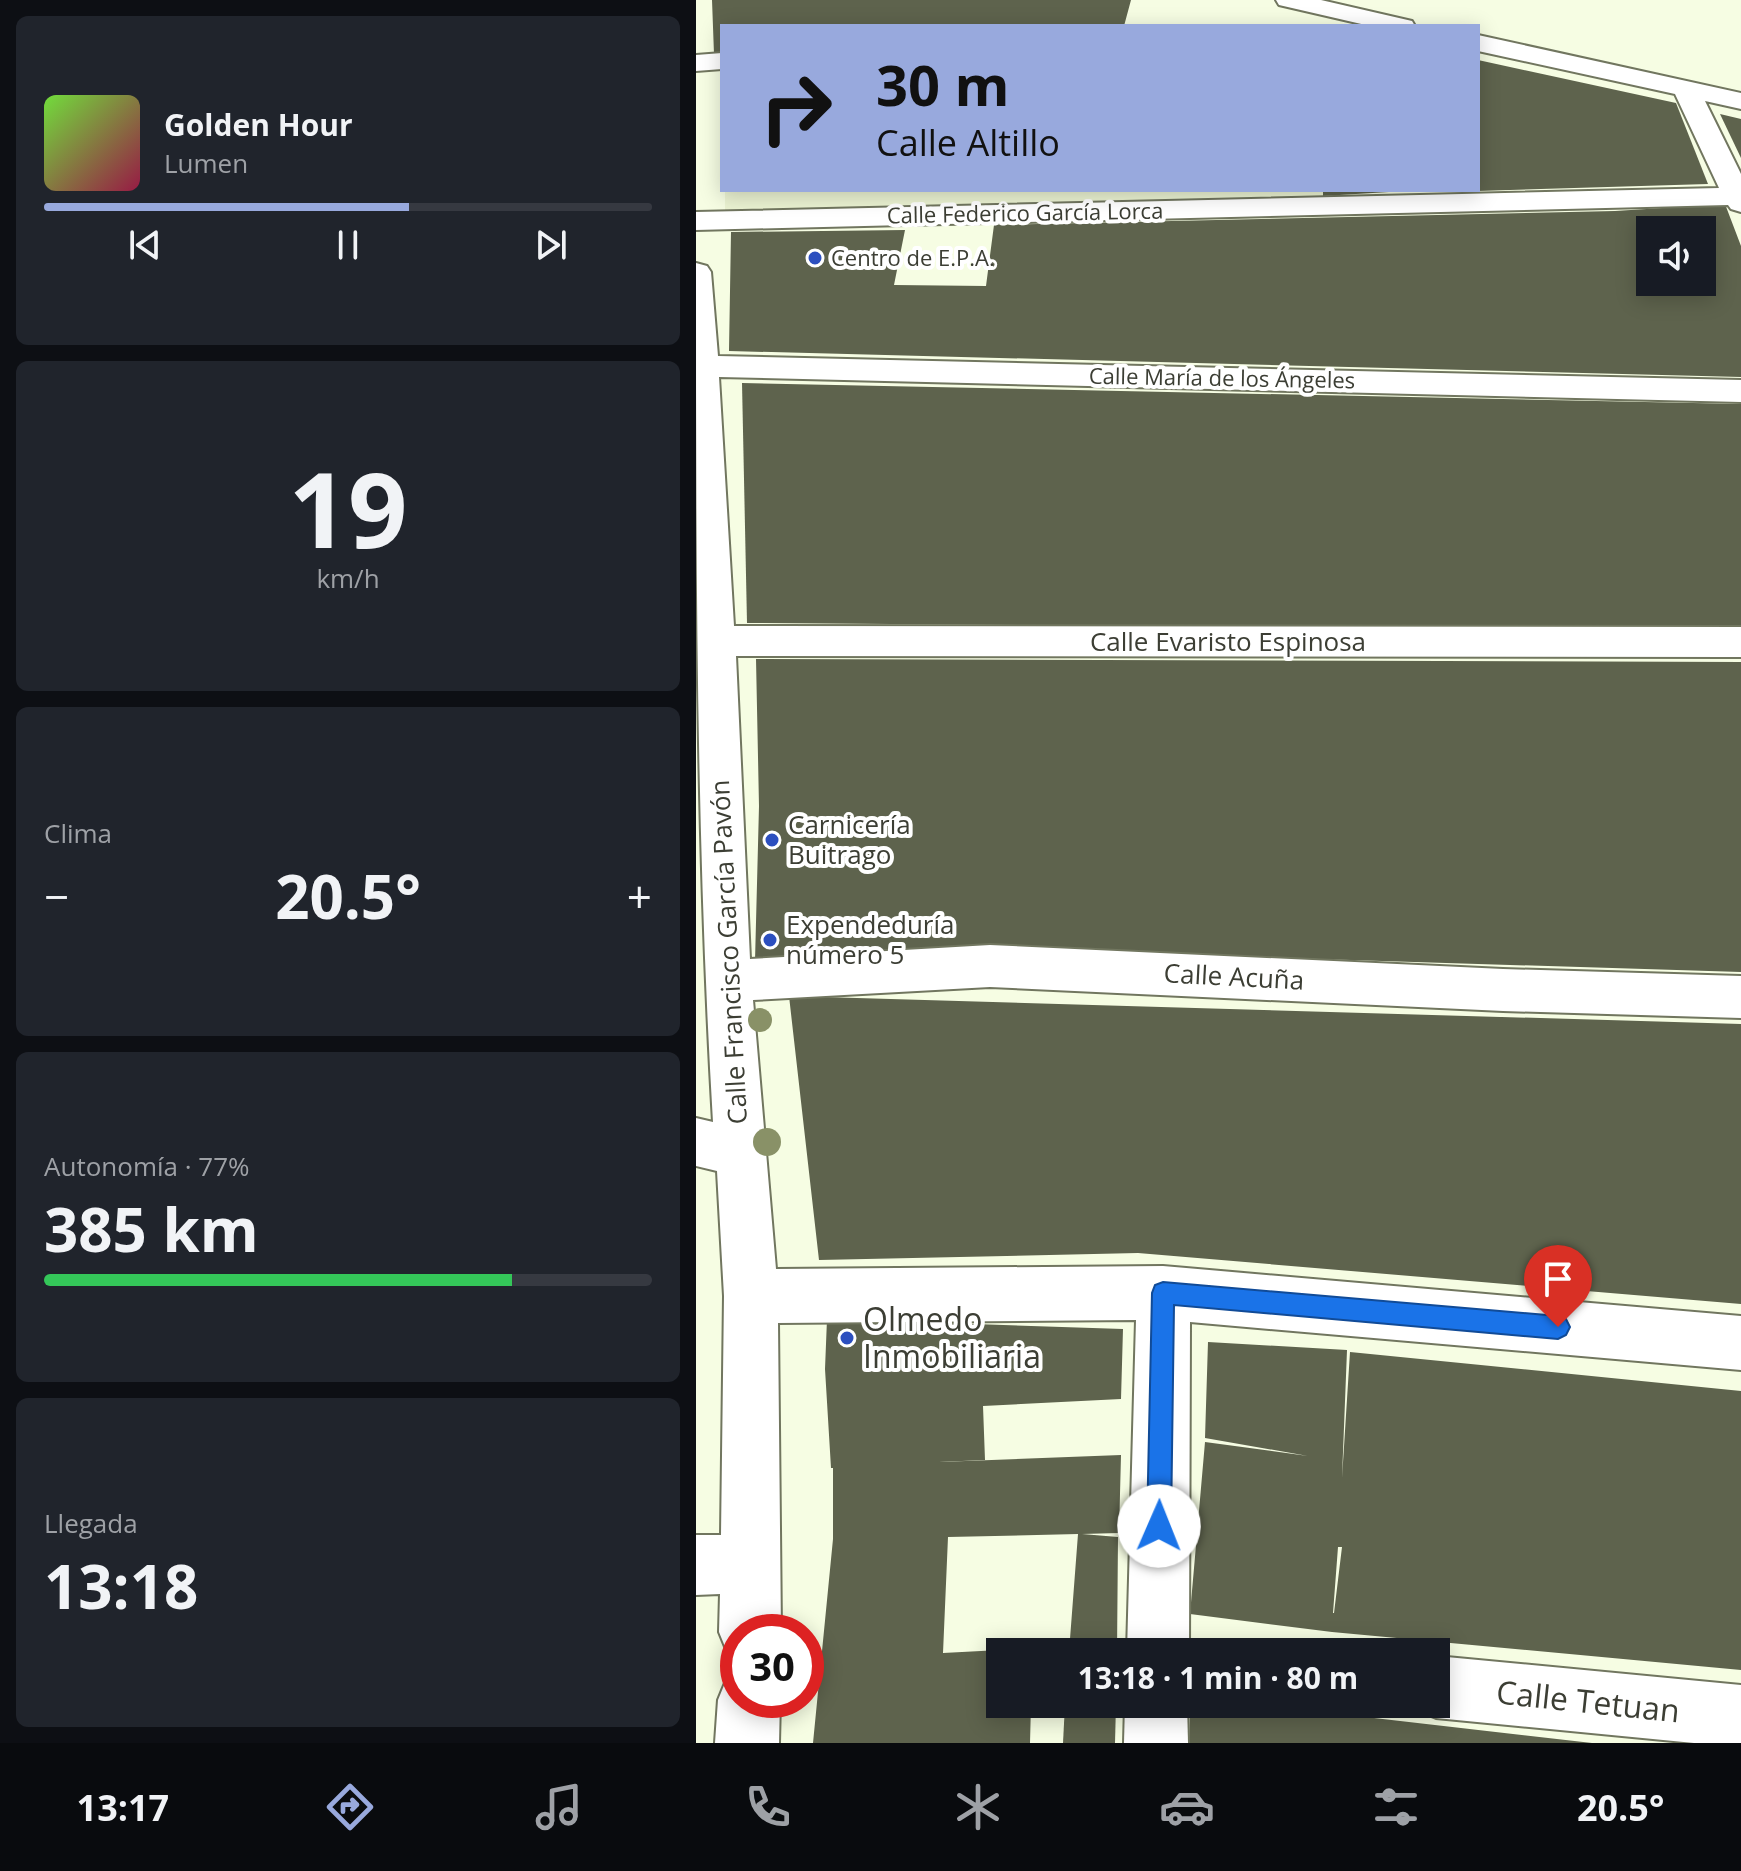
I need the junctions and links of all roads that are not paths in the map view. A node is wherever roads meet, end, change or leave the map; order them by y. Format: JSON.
{"nodes":[{"id":1,"x":1288,"y":0,"type":"edge"},
{"id":2,"x":1385,"y":24,"type":"edge"},
{"id":3,"x":1480,"y":43,"type":"edge"},
{"id":4,"x":720,"y":61,"type":"edge"},
{"id":5,"x":696,"y":63,"type":"edge"},
{"id":6,"x":1686,"y":89,"type":"junction"},
{"id":7,"x":1741,"y":101,"type":"edge"},
{"id":8,"x":1442,"y":197,"type":"edge"},
{"id":9,"x":1739,"y":200,"type":"edge"},
{"id":10,"x":696,"y":221,"type":"edge"},
{"id":11,"x":696,"y":272,"type":"edge"},
{"id":12,"x":703,"y":366,"type":"junction"},
{"id":13,"x":1741,"y":391,"type":"edge"},
{"id":14,"x":703,"y":485,"type":"edge"},
{"id":15,"x":715,"y":641,"type":"junction"},
{"id":16,"x":1741,"y":642,"type":"edge"},
{"id":17,"x":728,"y":981,"type":"junction"},
{"id":18,"x":1741,"y":997,"type":"edge"},
{"id":19,"x":718,"y":1147,"type":"edge"},
{"id":20,"x":1163,"y":1293,"type":"junction"},
{"id":21,"x":751,"y":1296,"type":"junction"},
{"id":22,"x":1741,"y":1343,"type":"edge"},
{"id":23,"x":723,"y":1564,"type":"edge"},
{"id":24,"x":743,"y":1614,"type":"edge"},
{"id":25,"x":1158,"y":1638,"type":"edge"},
{"id":26,"x":1450,"y":1688,"type":"edge"},
{"id":27,"x":1741,"y":1716,"type":"edge"},
{"id":28,"x":748,"y":1718,"type":"edge"},
{"id":29,"x":1156,"y":1718,"type":"edge"},
{"id":30,"x":747,"y":1743,"type":"edge"},
{"id":31,"x":1156,"y":1743,"type":"edge"}],
"edges":[{"from":1,"to":2,"type":"street"},
{"from":3,"to":6,"type":"street"},
{"from":4,"to":5,"type":"street"},
{"from":6,"to":7,"type":"street"},
{"from":6,"to":9,"type":"street"},
{"from":8,"to":9,"type":"street","name":"Calle Federico García Lorca"},
{"from":8,"to":10,"type":"street","name":"Calle Federico García Lorca"},
{"from":11,"to":12,"type":"street","name":"Calle Francisco García Pavón"},
{"from":12,"to":13,"type":"street","name":"Calle María de los Ángeles"},
{"from":12,"to":14,"type":"street","name":"Calle Francisco García Pavón"},
{"from":14,"to":15,"type":"street","name":"Calle Francisco García Pavón"},
{"from":15,"to":16,"type":"street","name":"Calle Evaristo Espinosa"},
{"from":15,"to":17,"type":"street","name":"Calle Francisco García Pavón"},
{"from":17,"to":18,"type":"street","name":"Calle Acuña"},
{"from":17,"to":19,"type":"street","name":"Calle Francisco García Pavón"},
{"from":19,"to":21,"type":"street","name":"Calle Francisco García Pavón"},
{"from":20,"to":21,"type":"street"},
{"from":20,"to":22,"type":"street"},
{"from":20,"to":25,"type":"street"},
{"from":21,"to":23,"type":"street","name":"Calle Francisco García Pavón"},
{"from":23,"to":24,"type":"street","name":"Calle Francisco García Pavón"},
{"from":26,"to":27,"type":"street","name":"Calle Tetuan"},
{"from":28,"to":30,"type":"street"},
{"from":29,"to":31,"type":"street"}]}
